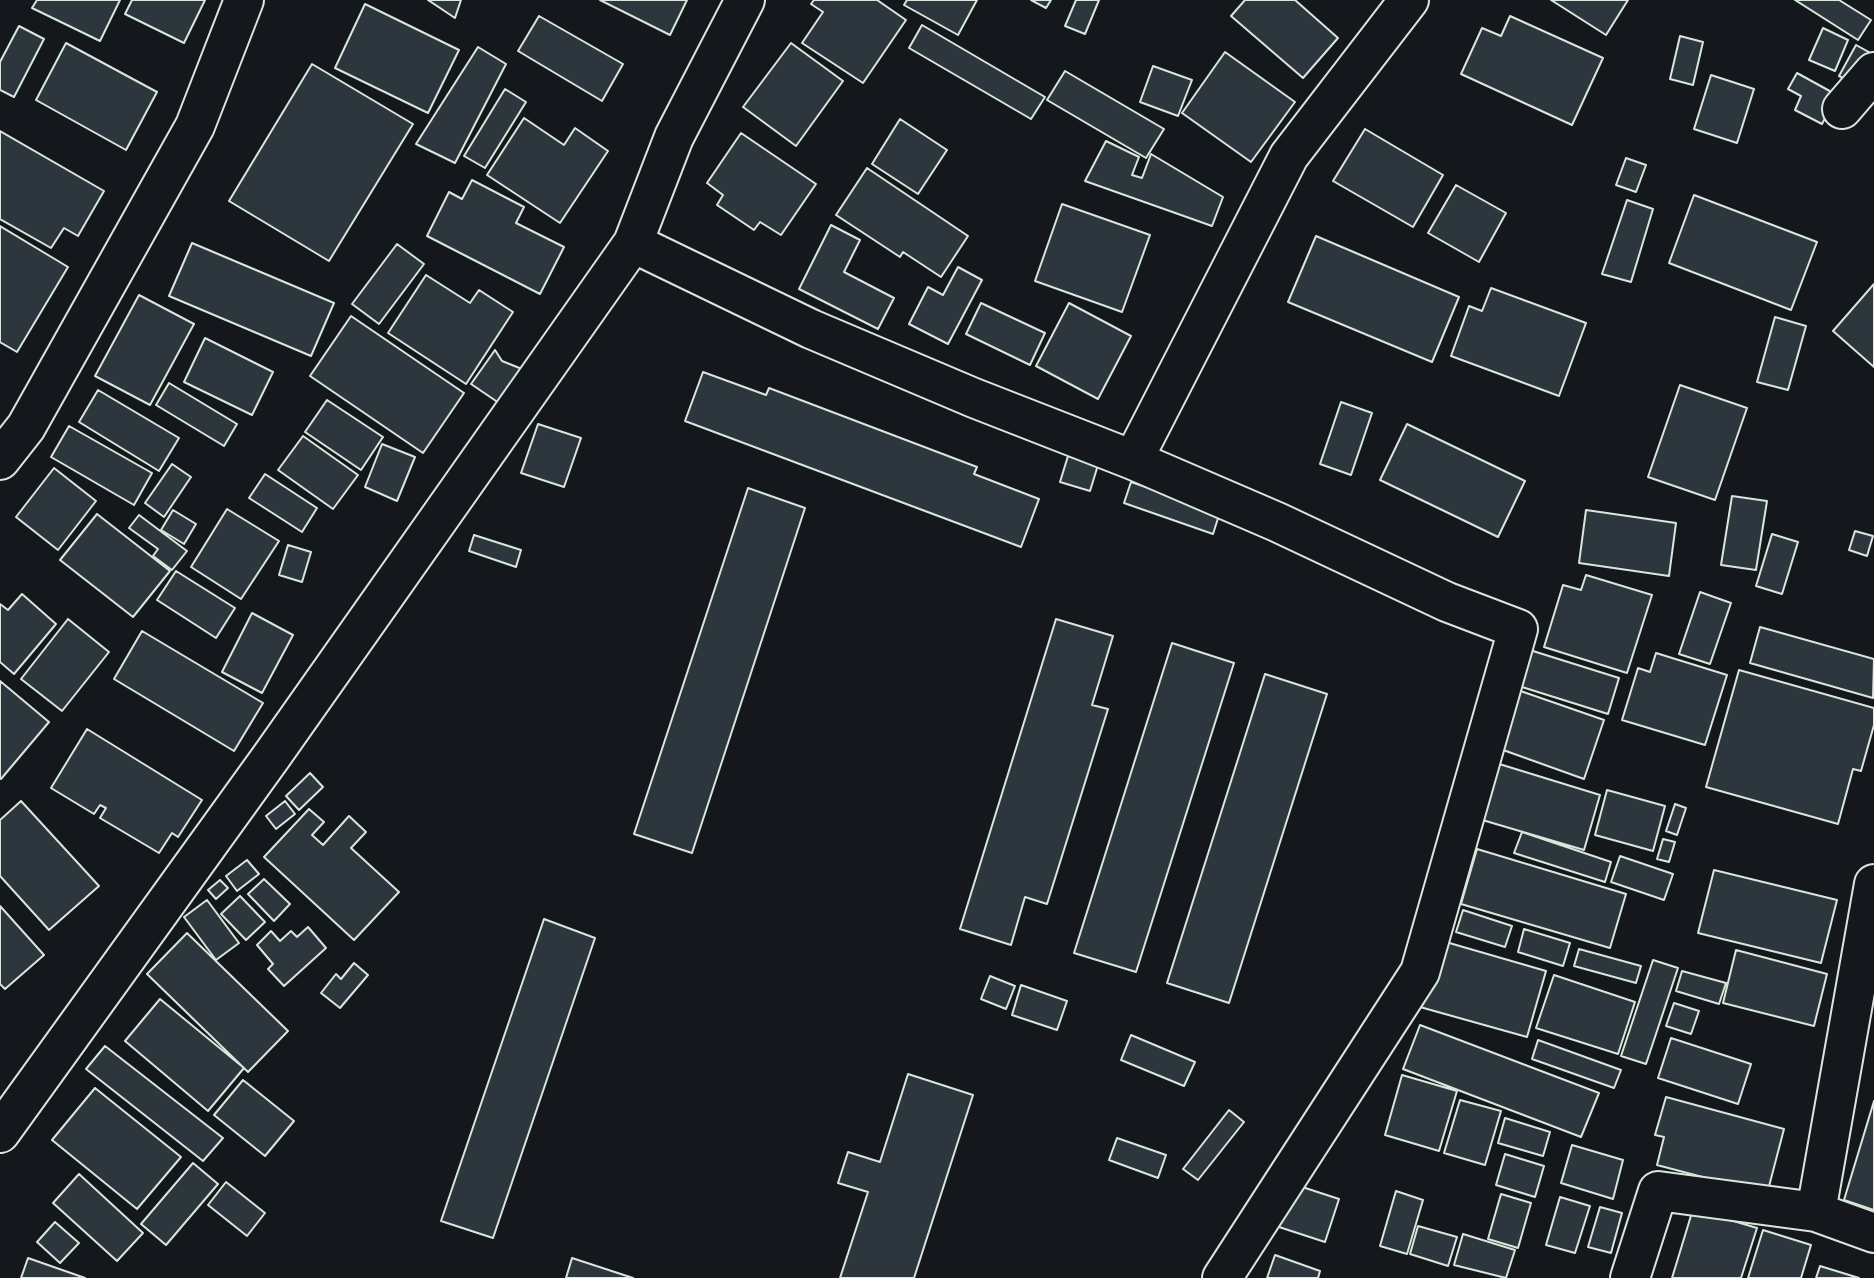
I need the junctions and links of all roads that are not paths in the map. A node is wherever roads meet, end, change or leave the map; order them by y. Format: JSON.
{"nodes":[{"id":1,"x":244,"y":0,"type":"edge"},
{"id":2,"x":745,"y":0,"type":"edge"},
{"id":3,"x":1409,"y":0,"type":"edge"},
{"id":4,"x":1874,"y":72,"type":"edge"},
{"id":5,"x":1842,"y":109,"type":"dead end"},
{"id":6,"x":632,"y":243,"type":"junction"},
{"id":7,"x":0,"y":460,"type":"edge"},
{"id":8,"x":1133,"y":460,"type":"junction"},
{"id":9,"x":1874,"y":884,"type":"edge"},
{"id":10,"x":0,"y":1133,"type":"edge"},
{"id":11,"x":1816,"y":1212,"type":"junction"},
{"id":12,"x":1874,"y":1233,"type":"edge"},
{"id":13,"x":1222,"y":1278,"type":"edge"},
{"id":14,"x":1630,"y":1278,"type":"edge"}],
"edges":[{"from":1,"to":7,"type":"street"},
{"from":2,"to":6,"type":"street"},
{"from":3,"to":8,"type":"street"},
{"from":4,"to":5,"type":"street"},
{"from":6,"to":8,"type":"street"},
{"from":6,"to":10,"type":"street"},
{"from":8,"to":13,"type":"street"},
{"from":9,"to":11,"type":"street"},
{"from":11,"to":12,"type":"street"},
{"from":11,"to":14,"type":"street"}]}
